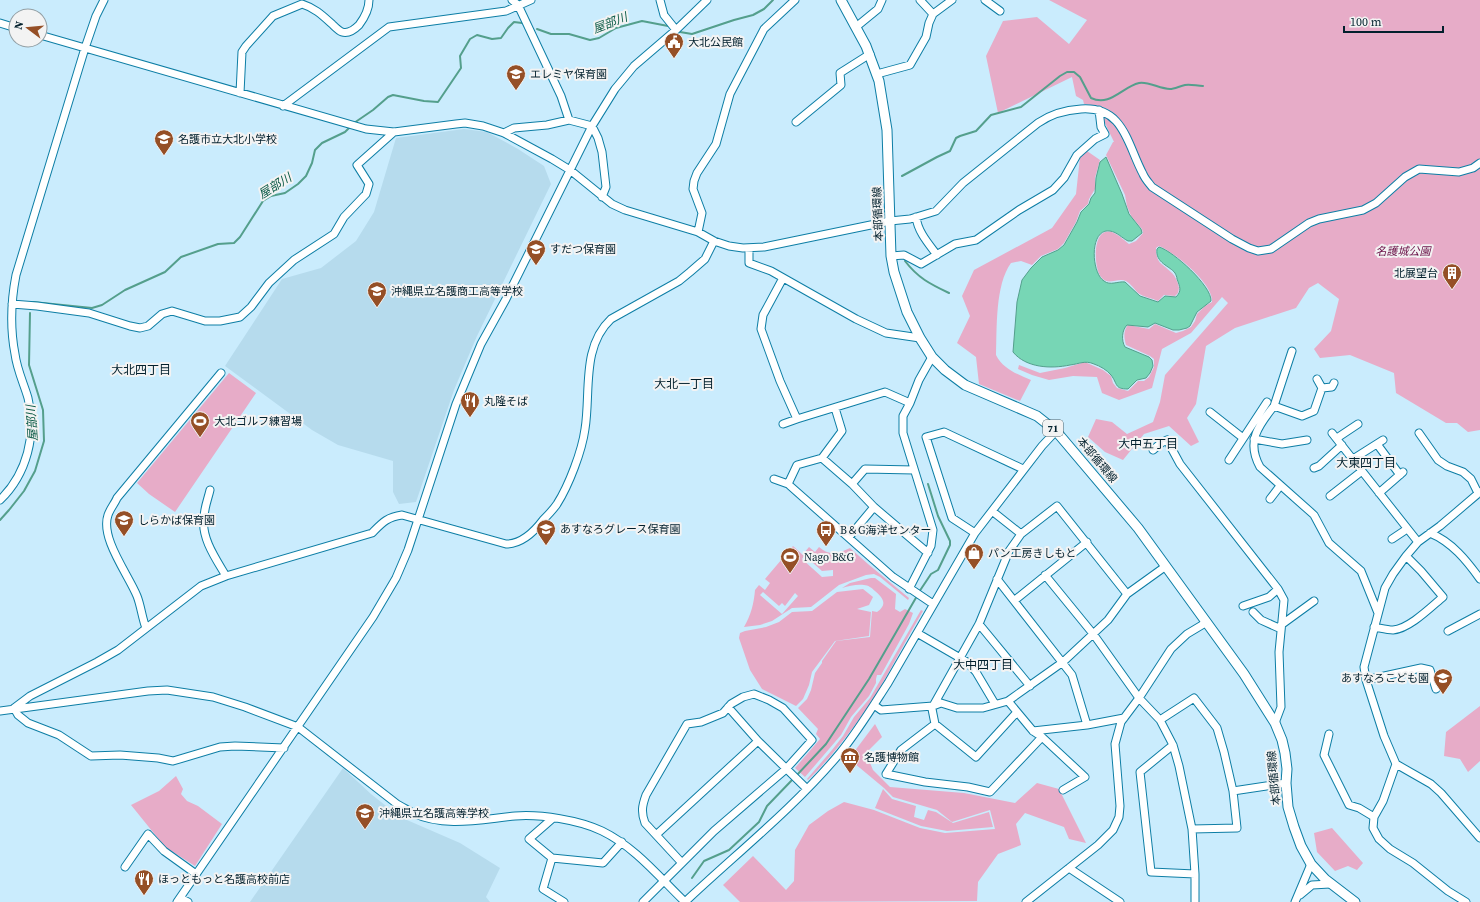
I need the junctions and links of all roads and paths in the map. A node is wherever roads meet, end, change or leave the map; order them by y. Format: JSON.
{"nodes":[{"id":1,"x":104,"y":0,"type":"edge"},
{"id":2,"x":370,"y":0,"type":"edge"},
{"id":3,"x":531,"y":0,"type":"edge"},
{"id":4,"x":660,"y":0,"type":"edge"},
{"id":5,"x":707,"y":0,"type":"edge"},
{"id":6,"x":795,"y":0,"type":"edge"},
{"id":7,"x":841,"y":0,"type":"edge"},
{"id":8,"x":882,"y":0,"type":"edge"},
{"id":9,"x":920,"y":0,"type":"edge"},
{"id":10,"x":952,"y":0,"type":"edge"},
{"id":11,"x":985,"y":0,"type":"edge"},
{"id":12,"x":515,"y":3,"type":"edge"},
{"id":13,"x":1000,"y":11,"type":"dead end"},
{"id":14,"x":933,"y":14,"type":"junction"},
{"id":15,"x":856,"y":27,"type":"junction"},
{"id":16,"x":676,"y":30,"type":"junction"},
{"id":17,"x":48,"y":37,"type":"edge"},
{"id":18,"x":85,"y":48,"type":"junction"},
{"id":19,"x":870,"y":54,"type":"junction"},
{"id":20,"x":877,"y":74,"type":"junction"},
{"id":21,"x":240,"y":93,"type":"junction"},
{"id":22,"x":283,"y":106,"type":"junction"},
{"id":23,"x":1099,"y":110,"type":"junction"},
{"id":24,"x":569,"y":120,"type":"junction"},
{"id":25,"x":796,"y":122,"type":"dead end"},
{"id":26,"x":592,"y":126,"type":"junction"},
{"id":27,"x":394,"y":132,"type":"junction"},
{"id":28,"x":504,"y":134,"type":"junction"},
{"id":29,"x":1480,"y":163,"type":"edge"},
{"id":30,"x":570,"y":170,"type":"junction"},
{"id":31,"x":602,"y":197,"type":"junction"},
{"id":32,"x":916,"y":217,"type":"junction"},
{"id":33,"x":890,"y":221,"type":"junction"},
{"id":34,"x":698,"y":232,"type":"junction"},
{"id":35,"x":714,"y":241,"type":"junction"},
{"id":36,"x":749,"y":248,"type":"junction"},
{"id":37,"x":937,"y":255,"type":"junction"},
{"id":38,"x":891,"y":256,"type":"junction"},
{"id":39,"x":783,"y":278,"type":"junction"},
{"id":40,"x":12,"y":304,"type":"junction"},
{"id":41,"x":920,"y":338,"type":"junction"},
{"id":42,"x":1292,"y":351,"type":"dead end"},
{"id":43,"x":932,"y":357,"type":"junction"},
{"id":44,"x":221,"y":373,"type":"dead end"},
{"id":45,"x":1318,"y":379,"type":"dead end"},
{"id":46,"x":1334,"y":383,"type":"dead end"},
{"id":47,"x":1322,"y":388,"type":"junction"},
{"id":48,"x":1267,"y":402,"type":"dead end"},
{"id":49,"x":910,"y":403,"type":"junction"},
{"id":50,"x":1274,"y":406,"type":"junction"},
{"id":51,"x":835,"y":408,"type":"junction"},
{"id":52,"x":1210,"y":412,"type":"dead end"},
{"id":53,"x":797,"y":419,"type":"junction"},
{"id":54,"x":1255,"y":420,"type":"junction"},
{"id":55,"x":783,"y":424,"type":"dead end"},
{"id":56,"x":1358,"y":424,"type":"dead end"},
{"id":57,"x":1056,"y":431,"type":"junction"},
{"id":58,"x":1419,"y":433,"type":"dead end"},
{"id":59,"x":1243,"y":438,"type":"junction"},
{"id":60,"x":1254,"y":439,"type":"junction"},
{"id":61,"x":1307,"y":440,"type":"dead end"},
{"id":62,"x":1342,"y":445,"type":"junction"},
{"id":63,"x":1153,"y":450,"type":"dead end"},
{"id":64,"x":822,"y":458,"type":"junction"},
{"id":65,"x":1353,"y":459,"type":"junction"},
{"id":66,"x":1229,"y":460,"type":"dead end"},
{"id":67,"x":1314,"y":468,"type":"dead end"},
{"id":68,"x":1023,"y":469,"type":"junction"},
{"id":69,"x":914,"y":470,"type":"junction"},
{"id":70,"x":1362,"y":471,"type":"junction"},
{"id":71,"x":774,"y":479,"type":"dead end"},
{"id":72,"x":788,"y":484,"type":"junction"},
{"id":73,"x":852,"y":484,"type":"junction"},
{"id":74,"x":1280,"y":486,"type":"junction"},
{"id":75,"x":210,"y":490,"type":"dead end"},
{"id":76,"x":1479,"y":492,"type":"edge"},
{"id":77,"x":1378,"y":493,"type":"junction"},
{"id":78,"x":1330,"y":496,"type":"dead end"},
{"id":79,"x":1270,"y":499,"type":"dead end"},
{"id":80,"x":0,"y":500,"type":"edge"},
{"id":81,"x":874,"y":507,"type":"junction"},
{"id":82,"x":992,"y":511,"type":"junction"},
{"id":83,"x":418,"y":519,"type":"junction"},
{"id":84,"x":1407,"y":529,"type":"junction"},
{"id":85,"x":1430,"y":533,"type":"junction"},
{"id":86,"x":975,"y":534,"type":"junction"},
{"id":87,"x":1021,"y":534,"type":"junction"},
{"id":88,"x":849,"y":537,"type":"junction"},
{"id":89,"x":1392,"y":539,"type":"dead end"},
{"id":90,"x":1086,"y":542,"type":"junction"},
{"id":91,"x":1418,"y":542,"type":"junction"},
{"id":92,"x":928,"y":553,"type":"junction"},
{"id":93,"x":1406,"y":556,"type":"junction"},
{"id":94,"x":1166,"y":566,"type":"junction"},
{"id":95,"x":1045,"y":575,"type":"junction"},
{"id":96,"x":226,"y":576,"type":"junction"},
{"id":97,"x":997,"y":579,"type":"junction"},
{"id":98,"x":1480,"y":579,"type":"edge"},
{"id":99,"x":1278,"y":589,"type":"junction"},
{"id":100,"x":911,"y":590,"type":"junction"},
{"id":101,"x":1127,"y":594,"type":"junction"},
{"id":102,"x":1015,"y":600,"type":"junction"},
{"id":103,"x":1314,"y":601,"type":"dead end"},
{"id":104,"x":930,"y":602,"type":"junction"},
{"id":105,"x":1243,"y":606,"type":"dead end"},
{"id":106,"x":1253,"y":612,"type":"dead end"},
{"id":107,"x":1378,"y":613,"type":"junction"},
{"id":108,"x":1479,"y":617,"type":"edge"},
{"id":109,"x":1207,"y":622,"type":"junction"},
{"id":110,"x":979,"y":624,"type":"junction"},
{"id":111,"x":1281,"y":627,"type":"junction"},
{"id":112,"x":1374,"y":627,"type":"junction"},
{"id":113,"x":146,"y":628,"type":"junction"},
{"id":114,"x":1448,"y":631,"type":"dead end"},
{"id":115,"x":917,"y":633,"type":"junction"},
{"id":116,"x":1094,"y":635,"type":"junction"},
{"id":117,"x":960,"y":659,"type":"junction"},
{"id":118,"x":1063,"y":662,"type":"junction"},
{"id":119,"x":1366,"y":680,"type":"junction"},
{"id":120,"x":1030,"y":686,"type":"junction"},
{"id":121,"x":1436,"y":689,"type":"dead end"},
{"id":122,"x":1139,"y":698,"type":"junction"},
{"id":123,"x":1008,"y":701,"type":"junction"},
{"id":124,"x":995,"y":704,"type":"junction"},
{"id":125,"x":874,"y":705,"type":"junction"},
{"id":126,"x":933,"y":706,"type":"junction"},
{"id":127,"x":728,"y":707,"type":"junction"},
{"id":128,"x":14,"y":708,"type":"junction"},
{"id":129,"x":0,"y":711,"type":"edge"},
{"id":130,"x":1017,"y":712,"type":"junction"},
{"id":131,"x":1124,"y":718,"type":"junction"},
{"id":132,"x":1160,"y":720,"type":"junction"},
{"id":133,"x":1275,"y":723,"type":"junction"},
{"id":134,"x":936,"y":724,"type":"junction"},
{"id":135,"x":1087,"y":725,"type":"junction"},
{"id":136,"x":298,"y":727,"type":"junction"},
{"id":137,"x":1033,"y":731,"type":"junction"},
{"id":138,"x":1329,"y":734,"type":"dead end"},
{"id":139,"x":1042,"y":737,"type":"junction"},
{"id":140,"x":758,"y":741,"type":"junction"},
{"id":141,"x":1173,"y":745,"type":"junction"},
{"id":142,"x":284,"y":748,"type":"junction"},
{"id":143,"x":1396,"y":764,"type":"junction"},
{"id":144,"x":788,"y":772,"type":"junction"},
{"id":145,"x":1286,"y":783,"type":"junction"},
{"id":146,"x":807,"y":789,"type":"junction"},
{"id":147,"x":1063,"y":790,"type":"dead end"},
{"id":148,"x":1233,"y":791,"type":"junction"},
{"id":149,"x":1374,"y":817,"type":"junction"},
{"id":150,"x":553,"y":818,"type":"junction"},
{"id":151,"x":1192,"y":829,"type":"junction"},
{"id":152,"x":656,"y":835,"type":"junction"},
{"id":153,"x":1480,"y":838,"type":"edge"},
{"id":154,"x":622,"y":842,"type":"junction"},
{"id":155,"x":552,"y":858,"type":"junction"},
{"id":156,"x":682,"y":863,"type":"junction"},
{"id":157,"x":1311,"y":864,"type":"junction"},
{"id":158,"x":125,"y":867,"type":"dead end"},
{"id":159,"x":1069,"y":868,"type":"junction"},
{"id":160,"x":196,"y":874,"type":"junction"},
{"id":161,"x":1195,"y":874,"type":"junction"},
{"id":162,"x":664,"y":882,"type":"junction"},
{"id":163,"x":1330,"y":884,"type":"junction"},
{"id":164,"x":1296,"y":899,"type":"edge"},
{"id":165,"x":178,"y":900,"type":"edge"},
{"id":166,"x":1030,"y":901,"type":"edge"},
{"id":167,"x":188,"y":902,"type":"edge"},
{"id":168,"x":564,"y":902,"type":"edge"},
{"id":169,"x":643,"y":902,"type":"edge"},
{"id":170,"x":685,"y":902,"type":"edge"},
{"id":171,"x":1120,"y":902,"type":"edge"},
{"id":172,"x":1195,"y":902,"type":"edge"},
{"id":173,"x":1356,"y":902,"type":"edge"},
{"id":174,"x":1466,"y":902,"type":"edge"}],
"edges":[{"from":1,"to":18,"type":"street"},
{"from":2,"to":21,"type":"street"},
{"from":3,"to":12,"type":"street"},
{"from":4,"to":16,"type":"street"},
{"from":5,"to":16,"type":"street"},
{"from":6,"to":34,"type":"street"},
{"from":7,"to":15,"type":"main road","name":"本部循環線","number":"71"},
{"from":8,"to":15,"type":"street"},
{"from":9,"to":14,"type":"street"},
{"from":10,"to":14,"type":"street"},
{"from":11,"to":13,"type":"street"},
{"from":12,"to":22,"type":"street"},
{"from":12,"to":24,"type":"street"},
{"from":14,"to":20,"type":"street"},
{"from":15,"to":19,"type":"main road","name":"本部循環線","number":"71"},
{"from":16,"to":26,"type":"street"},
{"from":17,"to":18,"type":"street"},
{"from":18,"to":21,"type":"street"},
{"from":18,"to":40,"type":"street"},
{"from":19,"to":20,"type":"main road","name":"本部循環線","number":"71"},
{"from":19,"to":25,"type":"street"},
{"from":20,"to":33,"type":"main road","name":"本部循環線","number":"71"},
{"from":21,"to":22,"type":"street"},
{"from":22,"to":27,"type":"street"},
{"from":23,"to":29,"type":"street"},
{"from":23,"to":32,"type":"street"},
{"from":23,"to":37,"type":"street"},
{"from":24,"to":26,"type":"street"},
{"from":24,"to":28,"type":"street"},
{"from":26,"to":30,"type":"street"},
{"from":26,"to":31,"type":"street"},
{"from":27,"to":28,"type":"street"},
{"from":27,"to":40,"type":"street"},
{"from":28,"to":30,"type":"street"},
{"from":30,"to":31,"type":"street"},
{"from":30,"to":83,"type":"street"},
{"from":31,"to":34,"type":"street"},
{"from":32,"to":33,"type":"street"},
{"from":32,"to":37,"type":"street"},
{"from":33,"to":36,"type":"street"},
{"from":33,"to":38,"type":"main road","name":"本部循環線","number":"71"},
{"from":34,"to":35,"type":"street"},
{"from":35,"to":36,"type":"street"},
{"from":35,"to":83,"type":"street"},
{"from":36,"to":39,"type":"street"},
{"from":37,"to":38,"type":"street"},
{"from":38,"to":41,"type":"main road","name":"本部循環線","number":"71"},
{"from":39,"to":41,"type":"street"},
{"from":39,"to":53,"type":"street"},
{"from":40,"to":80,"type":"street"},
{"from":41,"to":43,"type":"main road","name":"本部循環線","number":"71"},
{"from":42,"to":50,"type":"street"},
{"from":43,"to":49,"type":"street"},
{"from":43,"to":57,"type":"main road","name":"本部循環線","number":"71"},
{"from":44,"to":113,"type":"street"},
{"from":45,"to":47,"type":"street"},
{"from":46,"to":47,"type":"street"},
{"from":47,"to":50,"type":"street"},
{"from":48,"to":54,"type":"street"},
{"from":49,"to":51,"type":"street"},
{"from":49,"to":69,"type":"street"},
{"from":50,"to":54,"type":"street"},
{"from":51,"to":53,"type":"street"},
{"from":51,"to":64,"type":"street"},
{"from":52,"to":59,"type":"street"},
{"from":53,"to":55,"type":"street"},
{"from":54,"to":59,"type":"street"},
{"from":54,"to":60,"type":"street"},
{"from":56,"to":62,"type":"street"},
{"from":57,"to":68,"type":"street"},
{"from":57,"to":94,"type":"main road","name":"本部循環線","number":"71"},
{"from":58,"to":76,"type":"street"},
{"from":59,"to":66,"type":"street"},
{"from":60,"to":61,"type":"street"},
{"from":60,"to":74,"type":"street"},
{"from":62,"to":65,"type":"street"},
{"from":62,"to":67,"type":"street"},
{"from":63,"to":99,"type":"street"},
{"from":64,"to":72,"type":"street"},
{"from":64,"to":73,"type":"street"},
{"from":65,"to":70,"type":"street"},
{"from":65,"to":77,"type":"street"},
{"from":68,"to":82,"type":"street"},
{"from":68,"to":86,"type":"street"},
{"from":69,"to":73,"type":"street"},
{"from":69,"to":92,"type":"street"},
{"from":70,"to":77,"type":"street"},
{"from":70,"to":78,"type":"street"},
{"from":71,"to":72,"type":"street"},
{"from":72,"to":88,"type":"street"},
{"from":73,"to":81,"type":"street"},
{"from":74,"to":79,"type":"street"},
{"from":74,"to":107,"type":"street"},
{"from":75,"to":96,"type":"street"},
{"from":76,"to":85,"type":"street"},
{"from":77,"to":84,"type":"street"},
{"from":81,"to":88,"type":"street"},
{"from":81,"to":92,"type":"street"},
{"from":82,"to":86,"type":"street"},
{"from":82,"to":87,"type":"street"},
{"from":83,"to":96,"type":"street"},
{"from":83,"to":136,"type":"street"},
{"from":84,"to":89,"type":"street"},
{"from":84,"to":91,"type":"street"},
{"from":85,"to":91,"type":"street"},
{"from":85,"to":98,"type":"street"},
{"from":86,"to":104,"type":"street"},
{"from":87,"to":90,"type":"street"},
{"from":87,"to":97,"type":"street"},
{"from":88,"to":100,"type":"street"},
{"from":90,"to":95,"type":"street"},
{"from":90,"to":101,"type":"street"},
{"from":91,"to":93,"type":"street"},
{"from":92,"to":100,"type":"street"},
{"from":93,"to":107,"type":"street"},
{"from":93,"to":112,"type":"street"},
{"from":94,"to":101,"type":"street"},
{"from":94,"to":109,"type":"main road","name":"本部循環線","number":"71"},
{"from":95,"to":102,"type":"street"},
{"from":95,"to":116,"type":"street"},
{"from":96,"to":113,"type":"street"},
{"from":97,"to":102,"type":"street"},
{"from":97,"to":110,"type":"street"},
{"from":99,"to":105,"type":"street"},
{"from":99,"to":111,"type":"street"},
{"from":100,"to":104,"type":"street"},
{"from":101,"to":116,"type":"street"},
{"from":102,"to":118,"type":"street"},
{"from":103,"to":111,"type":"street"},
{"from":104,"to":115,"type":"street"},
{"from":106,"to":111,"type":"street"},
{"from":107,"to":112,"type":"street"},
{"from":108,"to":114,"type":"street"},
{"from":109,"to":122,"type":"street"},
{"from":109,"to":133,"type":"main road","name":"本部循環線","number":"71"},
{"from":110,"to":117,"type":"street"},
{"from":110,"to":120,"type":"street"},
{"from":111,"to":133,"type":"street"},
{"from":112,"to":119,"type":"street"},
{"from":113,"to":128,"type":"street"},
{"from":115,"to":117,"type":"street"},
{"from":115,"to":125,"type":"street"},
{"from":116,"to":118,"type":"street"},
{"from":116,"to":122,"type":"street"},
{"from":117,"to":124,"type":"street"},
{"from":117,"to":126,"type":"street"},
{"from":118,"to":120,"type":"street"},
{"from":118,"to":135,"type":"street"},
{"from":119,"to":121,"type":"street"},
{"from":119,"to":143,"type":"street"},
{"from":120,"to":123,"type":"street"},
{"from":122,"to":131,"type":"street"},
{"from":122,"to":132,"type":"street"},
{"from":123,"to":124,"type":"street"},
{"from":123,"to":130,"type":"street"},
{"from":124,"to":126,"type":"street"},
{"from":125,"to":126,"type":"street"},
{"from":125,"to":146,"type":"street"},
{"from":126,"to":134,"type":"street"},
{"from":127,"to":140,"type":"street"},
{"from":127,"to":144,"type":"street"},
{"from":127,"to":152,"type":"street"},
{"from":128,"to":129,"type":"street"},
{"from":128,"to":136,"type":"street"},
{"from":128,"to":142,"type":"street"},
{"from":130,"to":134,"type":"street"},
{"from":130,"to":137,"type":"street"},
{"from":131,"to":135,"type":"street"},
{"from":131,"to":159,"type":"street"},
{"from":132,"to":141,"type":"street"},
{"from":132,"to":148,"type":"street"},
{"from":133,"to":145,"type":"main road","name":"本部循環線","number":"71"},
{"from":134,"to":139,"type":"street"},
{"from":135,"to":137,"type":"street"},
{"from":136,"to":142,"type":"street"},
{"from":136,"to":150,"type":"street"},
{"from":137,"to":139,"type":"street"},
{"from":138,"to":149,"type":"street"},
{"from":139,"to":147,"type":"street"},
{"from":140,"to":144,"type":"street"},
{"from":140,"to":152,"type":"street"},
{"from":141,"to":151,"type":"street"},
{"from":141,"to":161,"type":"street"},
{"from":142,"to":160,"type":"street"},
{"from":143,"to":149,"type":"street"},
{"from":143,"to":153,"type":"street"},
{"from":144,"to":146,"type":"street"},
{"from":144,"to":156,"type":"street"},
{"from":145,"to":148,"type":"street"},
{"from":145,"to":157,"type":"main road","name":"本部循環線","number":"71"},
{"from":146,"to":170,"type":"street"},
{"from":148,"to":151,"type":"street"},
{"from":149,"to":174,"type":"street"},
{"from":150,"to":154,"type":"street"},
{"from":150,"to":155,"type":"street"},
{"from":151,"to":161,"type":"street"},
{"from":152,"to":156,"type":"street"},
{"from":154,"to":155,"type":"street"},
{"from":154,"to":162,"type":"street"},
{"from":155,"to":168,"type":"street"},
{"from":156,"to":162,"type":"street"},
{"from":157,"to":163,"type":"main road","name":"本部循環線","number":"71"},
{"from":157,"to":164,"type":"street"},
{"from":158,"to":160,"type":"street"},
{"from":159,"to":166,"type":"street"},
{"from":159,"to":171,"type":"street"},
{"from":160,"to":165,"type":"street"},
{"from":161,"to":172,"type":"street"},
{"from":162,"to":169,"type":"street"},
{"from":162,"to":170,"type":"street"},
{"from":163,"to":164,"type":"street"},
{"from":163,"to":173,"type":"main road","name":"本部循環線","number":"71"},
{"from":165,"to":167,"type":"street"}]}
